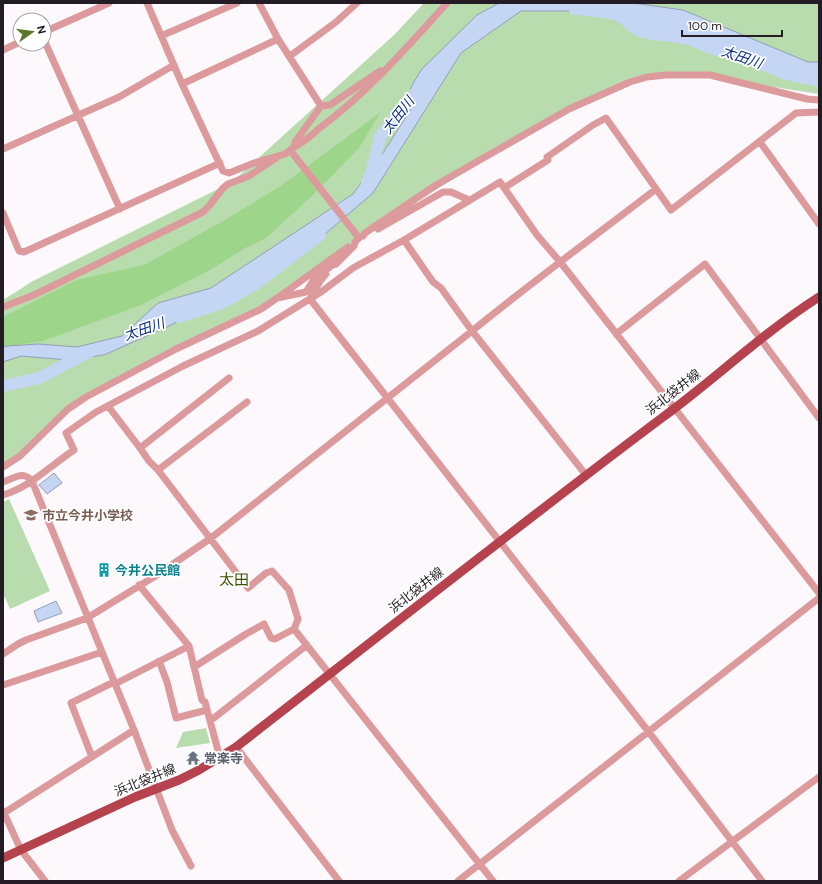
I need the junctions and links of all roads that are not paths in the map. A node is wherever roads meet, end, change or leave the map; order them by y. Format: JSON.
{"nodes":[{"id":1,"x":109,"y":3,"type":"edge"},
{"id":2,"x":147,"y":3,"type":"edge"},
{"id":3,"x":237,"y":3,"type":"edge"},
{"id":4,"x":259,"y":3,"type":"edge"},
{"id":5,"x":357,"y":3,"type":"edge"},
{"id":6,"x":447,"y":3,"type":"edge"},
{"id":7,"x":52,"y":28,"type":"edge"},
{"id":8,"x":162,"y":36,"type":"junction"},
{"id":9,"x":278,"y":38,"type":"junction"},
{"id":10,"x":49,"y":52,"type":"edge"},
{"id":11,"x":290,"y":56,"type":"junction"},
{"id":12,"x":174,"y":65,"type":"junction"},
{"id":13,"x":386,"y":69,"type":"junction"},
{"id":14,"x":182,"y":84,"type":"junction"},
{"id":15,"x":819,"y":100,"type":"edge"},
{"id":16,"x":321,"y":106,"type":"junction"},
{"id":17,"x":819,"y":112,"type":"edge"},
{"id":18,"x":78,"y":116,"type":"junction"},
{"id":19,"x":760,"y":142,"type":"junction"},
{"id":20,"x":3,"y":149,"type":"edge"},
{"id":21,"x":292,"y":150,"type":"junction"},
{"id":22,"x":276,"y":158,"type":"junction"},
{"id":23,"x":220,"y":164,"type":"junction"},
{"id":24,"x":504,"y":188,"type":"junction"},
{"id":25,"x":656,"y":189,"type":"junction"},
{"id":26,"x":469,"y":200,"type":"junction"},
{"id":27,"x":120,"y":209,"type":"junction"},
{"id":28,"x":3,"y":213,"type":"edge"},
{"id":29,"x":819,"y":224,"type":"edge"},
{"id":30,"x":358,"y":238,"type":"junction"},
{"id":31,"x":404,"y":240,"type":"junction"},
{"id":32,"x":339,"y":260,"type":"junction"},
{"id":33,"x":561,"y":263,"type":"junction"},
{"id":34,"x":819,"y":297,"type":"edge"},
{"id":35,"x":277,"y":298,"type":"junction"},
{"id":36,"x":310,"y":299,"type":"junction"},
{"id":37,"x":3,"y":302,"type":"edge"},
{"id":38,"x":16,"y":302,"type":"junction"},
{"id":39,"x":3,"y":307,"type":"edge"},
{"id":40,"x":472,"y":331,"type":"junction"},
{"id":41,"x":616,"y":334,"type":"junction"},
{"id":42,"x":762,"y":339,"type":"junction"},
{"id":43,"x":229,"y":378,"type":"dead end"},
{"id":44,"x":386,"y":398,"type":"junction"},
{"id":45,"x":247,"y":402,"type":"dead end"},
{"id":46,"x":108,"y":406,"type":"junction"},
{"id":47,"x":674,"y":408,"type":"junction"},
{"id":48,"x":819,"y":418,"type":"edge"},
{"id":49,"x":140,"y":448,"type":"junction"},
{"id":50,"x":3,"y":467,"type":"edge"},
{"id":51,"x":158,"y":470,"type":"junction"},
{"id":52,"x":586,"y":475,"type":"junction"},
{"id":53,"x":32,"y":481,"type":"junction"},
{"id":54,"x":3,"y":482,"type":"edge"},
{"id":55,"x":3,"y":495,"type":"edge"},
{"id":56,"x":211,"y":538,"type":"junction"},
{"id":57,"x":499,"y":542,"type":"junction"},
{"id":58,"x":139,"y":585,"type":"junction"},
{"id":59,"x":819,"y":594,"type":"edge"},
{"id":60,"x":819,"y":598,"type":"edge"},
{"id":61,"x":87,"y":618,"type":"junction"},
{"id":62,"x":294,"y":629,"type":"junction"},
{"id":63,"x":307,"y":645,"type":"junction"},
{"id":64,"x":189,"y":646,"type":"junction"},
{"id":65,"x":102,"y":652,"type":"junction"},
{"id":66,"x":3,"y":654,"type":"edge"},
{"id":67,"x":160,"y":661,"type":"junction"},
{"id":68,"x":194,"y":667,"type":"junction"},
{"id":69,"x":329,"y":674,"type":"junction"},
{"id":70,"x":114,"y":683,"type":"junction"},
{"id":71,"x":3,"y":685,"type":"edge"},
{"id":72,"x":207,"y":710,"type":"junction"},
{"id":73,"x":210,"y":721,"type":"junction"},
{"id":74,"x":134,"y":730,"type":"junction"},
{"id":75,"x":648,"y":731,"type":"junction"},
{"id":76,"x":236,"y":747,"type":"junction"},
{"id":77,"x":92,"y":757,"type":"junction"},
{"id":78,"x":220,"y":758,"type":"junction"},
{"id":79,"x":819,"y":777,"type":"edge"},
{"id":80,"x":156,"y":789,"type":"junction"},
{"id":81,"x":4,"y":812,"type":"edge"},
{"id":82,"x":732,"y":842,"type":"junction"},
{"id":83,"x":21,"y":850,"type":"junction"},
{"id":84,"x":3,"y":858,"type":"edge"},
{"id":85,"x":480,"y":864,"type":"junction"},
{"id":86,"x":191,"y":866,"type":"dead end"},
{"id":87,"x":45,"y":881,"type":"edge"},
{"id":88,"x":339,"y":881,"type":"edge"},
{"id":89,"x":458,"y":881,"type":"edge"},
{"id":90,"x":493,"y":881,"type":"edge"},
{"id":91,"x":679,"y":881,"type":"edge"},
{"id":92,"x":762,"y":881,"type":"edge"}],
"edges":[{"from":1,"to":7,"type":"street"},
{"from":2,"to":8,"type":"street"},
{"from":3,"to":8,"type":"street"},
{"from":4,"to":9,"type":"street"},
{"from":5,"to":11,"type":"street"},
{"from":6,"to":13,"type":"street"},
{"from":8,"to":12,"type":"street"},
{"from":9,"to":11,"type":"street"},
{"from":9,"to":14,"type":"street"},
{"from":10,"to":18,"type":"street"},
{"from":11,"to":16,"type":"street"},
{"from":12,"to":14,"type":"street"},
{"from":12,"to":18,"type":"street"},
{"from":13,"to":16,"type":"street"},
{"from":13,"to":21,"type":"street"},
{"from":14,"to":23,"type":"street"},
{"from":15,"to":30,"type":"street"},
{"from":16,"to":21,"type":"street"},
{"from":17,"to":19,"type":"street"},
{"from":18,"to":20,"type":"street"},
{"from":18,"to":27,"type":"street"},
{"from":19,"to":25,"type":"street"},
{"from":19,"to":29,"type":"street"},
{"from":21,"to":22,"type":"street"},
{"from":21,"to":30,"type":"street"},
{"from":22,"to":23,"type":"street"},
{"from":22,"to":38,"type":"street"},
{"from":23,"to":27,"type":"street"},
{"from":24,"to":25,"type":"street"},
{"from":24,"to":26,"type":"street"},
{"from":24,"to":33,"type":"street"},
{"from":25,"to":33,"type":"street"},
{"from":26,"to":30,"type":"street"},
{"from":26,"to":31,"type":"street"},
{"from":27,"to":28,"type":"street"},
{"from":30,"to":32,"type":"street"},
{"from":30,"to":35,"type":"street"},
{"from":31,"to":36,"type":"street"},
{"from":31,"to":40,"type":"street"},
{"from":32,"to":35,"type":"street"},
{"from":32,"to":36,"type":"street"},
{"from":33,"to":40,"type":"street"},
{"from":33,"to":41,"type":"street"},
{"from":34,"to":42,"type":"main road","name":"浜北袋井線"},
{"from":35,"to":50,"type":"street"},
{"from":36,"to":44,"type":"street"},
{"from":36,"to":46,"type":"street"},
{"from":37,"to":38,"type":"street"},
{"from":38,"to":39,"type":"street"},
{"from":40,"to":44,"type":"street"},
{"from":40,"to":52,"type":"street"},
{"from":41,"to":42,"type":"street"},
{"from":41,"to":47,"type":"street"},
{"from":42,"to":47,"type":"main road","name":"浜北袋井線"},
{"from":42,"to":48,"type":"street"},
{"from":43,"to":49,"type":"street"},
{"from":44,"to":56,"type":"street"},
{"from":44,"to":57,"type":"street"},
{"from":45,"to":51,"type":"street"},
{"from":46,"to":49,"type":"street"},
{"from":46,"to":53,"type":"street"},
{"from":47,"to":52,"type":"main road","name":"浜北袋井線"},
{"from":47,"to":59,"type":"street"},
{"from":49,"to":51,"type":"street"},
{"from":51,"to":56,"type":"street"},
{"from":52,"to":57,"type":"main road","name":"浜北袋井線"},
{"from":53,"to":54,"type":"street"},
{"from":53,"to":55,"type":"street"},
{"from":53,"to":61,"type":"street"},
{"from":56,"to":58,"type":"street"},
{"from":56,"to":62,"type":"street"},
{"from":57,"to":69,"type":"main road","name":"浜北袋井線"},
{"from":57,"to":75,"type":"street"},
{"from":58,"to":61,"type":"street"},
{"from":58,"to":64,"type":"street"},
{"from":60,"to":75,"type":"street"},
{"from":61,"to":65,"type":"street"},
{"from":61,"to":66,"type":"street"},
{"from":62,"to":63,"type":"street"},
{"from":62,"to":68,"type":"street"},
{"from":63,"to":69,"type":"street"},
{"from":63,"to":73,"type":"street"},
{"from":64,"to":67,"type":"street"},
{"from":64,"to":68,"type":"street"},
{"from":65,"to":70,"type":"street"},
{"from":65,"to":71,"type":"street"},
{"from":67,"to":70,"type":"street"},
{"from":67,"to":72,"type":"street"},
{"from":68,"to":72,"type":"street"},
{"from":69,"to":76,"type":"main road","name":"浜北袋井線"},
{"from":69,"to":85,"type":"street"},
{"from":70,"to":74,"type":"street"},
{"from":70,"to":77,"type":"street"},
{"from":72,"to":73,"type":"street"},
{"from":73,"to":78,"type":"street"},
{"from":74,"to":77,"type":"street"},
{"from":74,"to":80,"type":"street"},
{"from":75,"to":82,"type":"street"},
{"from":75,"to":85,"type":"street"},
{"from":76,"to":78,"type":"main road","name":"浜北袋井線"},
{"from":76,"to":88,"type":"street"},
{"from":77,"to":81,"type":"street"},
{"from":78,"to":80,"type":"main road","name":"浜北袋井線"},
{"from":79,"to":82,"type":"street"},
{"from":80,"to":83,"type":"main road","name":"浜北袋井線"},
{"from":80,"to":86,"type":"street"},
{"from":81,"to":83,"type":"street"},
{"from":82,"to":91,"type":"street"},
{"from":82,"to":92,"type":"street"},
{"from":83,"to":84,"type":"main road","name":"浜北袋井線"},
{"from":83,"to":87,"type":"street"},
{"from":85,"to":89,"type":"street"},
{"from":85,"to":90,"type":"street"}]}
